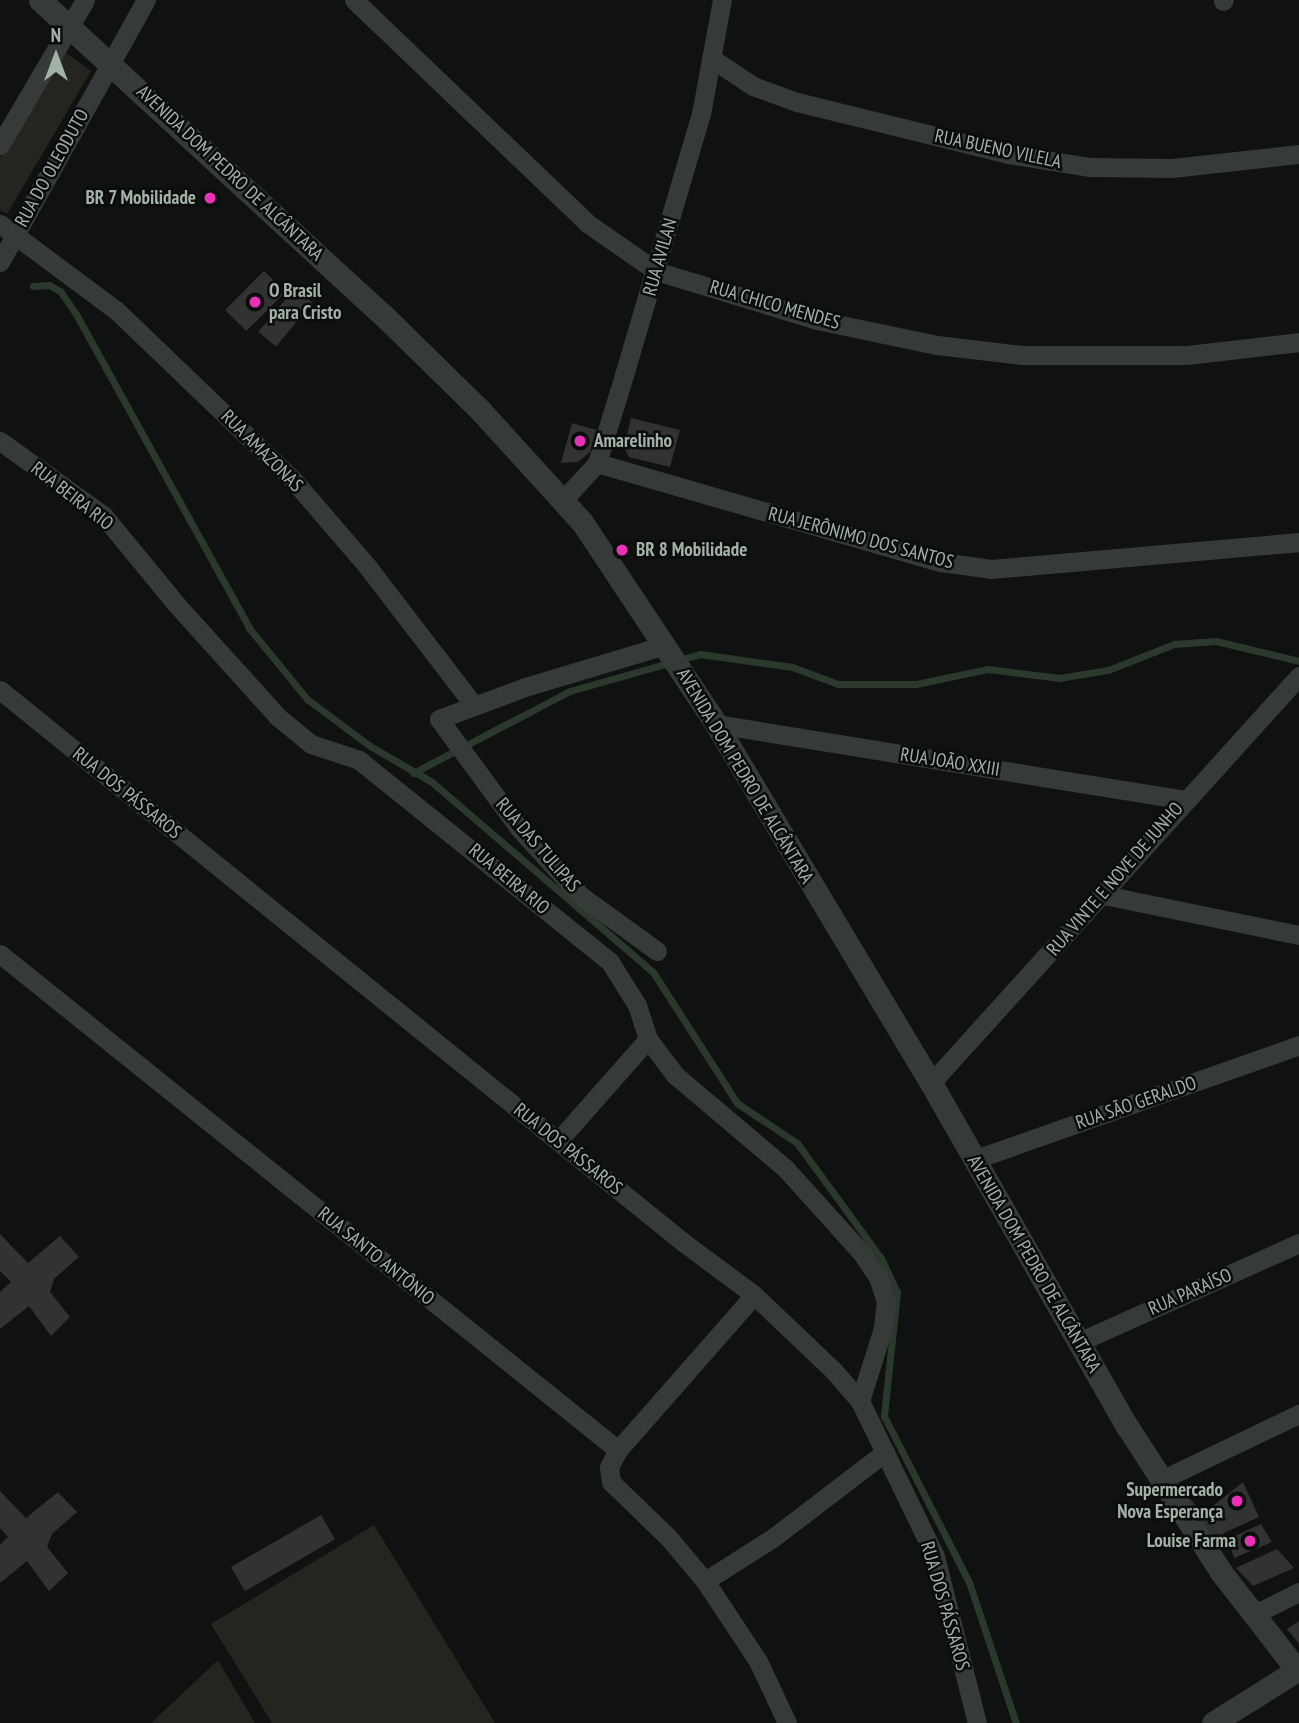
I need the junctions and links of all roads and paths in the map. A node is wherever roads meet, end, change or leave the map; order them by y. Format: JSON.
{"nodes":[{"id":1,"x":40,"y":0,"type":"edge"},
{"id":2,"x":85,"y":0,"type":"edge"},
{"id":3,"x":146,"y":0,"type":"edge"},
{"id":4,"x":354,"y":0,"type":"edge"},
{"id":5,"x":722,"y":0,"type":"edge"},
{"id":6,"x":71,"y":25,"type":"junction"},
{"id":7,"x":711,"y":58,"type":"junction"},
{"id":8,"x":110,"y":63,"type":"junction"},
{"id":9,"x":0,"y":145,"type":"edge"},
{"id":10,"x":1299,"y":153,"type":"edge"},
{"id":11,"x":8,"y":229,"type":"edge"},
{"id":12,"x":0,"y":262,"type":"edge"},
{"id":13,"x":656,"y":271,"type":"junction"},
{"id":14,"x":1299,"y":342,"type":"edge"},
{"id":15,"x":0,"y":441,"type":"edge"},
{"id":16,"x":597,"y":463,"type":"junction"},
{"id":17,"x":564,"y":499,"type":"junction"},
{"id":18,"x":1299,"y":542,"type":"edge"},
{"id":19,"x":669,"y":651,"type":"junction"},
{"id":20,"x":1299,"y":677,"type":"edge"},
{"id":21,"x":0,"y":690,"type":"edge"},
{"id":22,"x":473,"y":704,"type":"junction"},
{"id":23,"x":716,"y":724,"type":"junction"},
{"id":24,"x":1185,"y":800,"type":"junction"},
{"id":25,"x":1104,"y":895,"type":"junction"},
{"id":26,"x":1299,"y":935,"type":"edge"},
{"id":27,"x":657,"y":951,"type":"dead end"},
{"id":28,"x":0,"y":954,"type":"edge"},
{"id":29,"x":648,"y":1039,"type":"junction"},
{"id":30,"x":1299,"y":1045,"type":"edge"},
{"id":31,"x":931,"y":1083,"type":"junction"},
{"id":32,"x":558,"y":1141,"type":"junction"},
{"id":33,"x":973,"y":1160,"type":"junction"},
{"id":34,"x":1299,"y":1243,"type":"edge"},
{"id":35,"x":754,"y":1295,"type":"junction"},
{"id":36,"x":1081,"y":1341,"type":"junction"},
{"id":37,"x":860,"y":1401,"type":"junction"},
{"id":38,"x":1299,"y":1414,"type":"edge"},
{"id":39,"x":618,"y":1450,"type":"junction"},
{"id":40,"x":885,"y":1452,"type":"junction"},
{"id":41,"x":1161,"y":1480,"type":"junction"},
{"id":42,"x":705,"y":1581,"type":"junction"},
{"id":43,"x":1299,"y":1592,"type":"edge"},
{"id":44,"x":1255,"y":1614,"type":"junction"},
{"id":45,"x":1298,"y":1671,"type":"edge"},
{"id":46,"x":787,"y":1723,"type":"edge"},
{"id":47,"x":977,"y":1723,"type":"edge"},
{"id":48,"x":1213,"y":1723,"type":"edge"}],
"edges":[{"from":1,"to":6,"type":"street","name":"AVENIDA DOM PEDRO DE ALCÂNTARA"},
{"from":2,"to":6,"type":"street"},
{"from":3,"to":8,"type":"street","name":"RUA DO OLEODUTO"},
{"from":4,"to":13,"type":"street","name":"RUA CHICO MENDES"},
{"from":5,"to":7,"type":"street","name":"RUA AVILAN"},
{"from":6,"to":8,"type":"street","name":"AVENIDA DOM PEDRO DE ALCÂNTARA"},
{"from":6,"to":9,"type":"street"},
{"from":7,"to":10,"type":"street","name":"RUA BUENO VILELA"},
{"from":7,"to":13,"type":"street","name":"RUA AVILAN"},
{"from":8,"to":11,"type":"street","name":"RUA DO OLEODUTO"},
{"from":8,"to":17,"type":"street","name":"AVENIDA DOM PEDRO DE ALCÂNTARA"},
{"from":11,"to":12,"type":"street","name":"RUA DO OLEODUTO"},
{"from":11,"to":22,"type":"street","name":"RUA AMAZONAS"},
{"from":13,"to":14,"type":"street","name":"RUA CHICO MENDES"},
{"from":13,"to":16,"type":"street","name":"RUA AVILAN"},
{"from":15,"to":29,"type":"street","name":"RUA BEIRA RIO"},
{"from":16,"to":17,"type":"street","name":"RUA AVILAN"},
{"from":16,"to":18,"type":"street","name":"RUA JERÔNIMO DOS SANTOS"},
{"from":17,"to":19,"type":"street","name":"AVENIDA DOM PEDRO DE ALCÂNTARA"},
{"from":19,"to":22,"type":"street"},
{"from":19,"to":23,"type":"street","name":"AVENIDA DOM PEDRO DE ALCÂNTARA"},
{"from":20,"to":24,"type":"street","name":"RUA VINTE E NOVE DE JUNHO"},
{"from":21,"to":32,"type":"street","name":"RUA DOS PÁSSAROS"},
{"from":22,"to":27,"type":"street","name":"RUA DAS TULIPAS"},
{"from":23,"to":24,"type":"street","name":"RUA JOÃO XXIII"},
{"from":23,"to":31,"type":"street","name":"AVENIDA DOM PEDRO DE ALCÂNTARA"},
{"from":24,"to":25,"type":"street","name":"RUA VINTE E NOVE DE JUNHO"},
{"from":25,"to":26,"type":"street"},
{"from":25,"to":31,"type":"street","name":"RUA VINTE E NOVE DE JUNHO"},
{"from":28,"to":39,"type":"street","name":"RUA SANTO ANTÔNIO"},
{"from":29,"to":32,"type":"street"},
{"from":29,"to":37,"type":"street","name":"RUA BEIRA RIO"},
{"from":30,"to":33,"type":"street","name":"RUA SÃO GERALDO"},
{"from":31,"to":33,"type":"street","name":"AVENIDA DOM PEDRO DE ALCÂNTARA"},
{"from":32,"to":35,"type":"street","name":"RUA DOS PÁSSAROS"},
{"from":33,"to":36,"type":"street","name":"AVENIDA DOM PEDRO DE ALCÂNTARA"},
{"from":34,"to":36,"type":"street","name":"RUA PARAÍSO"},
{"from":35,"to":37,"type":"street","name":"RUA DOS PÁSSAROS"},
{"from":35,"to":39,"type":"street"},
{"from":36,"to":41,"type":"street","name":"AVENIDA DOM PEDRO DE ALCÂNTARA"},
{"from":37,"to":40,"type":"street","name":"RUA DOS PÁSSAROS"},
{"from":38,"to":41,"type":"street"},
{"from":39,"to":42,"type":"street"},
{"from":40,"to":42,"type":"street"},
{"from":40,"to":47,"type":"street","name":"RUA DOS PÁSSAROS"},
{"from":41,"to":44,"type":"street","name":"AVENIDA DOM PEDRO DE ALCÂNTARA"},
{"from":42,"to":46,"type":"street"},
{"from":43,"to":44,"type":"street"},
{"from":44,"to":45,"type":"street","name":"AVENIDA DOM PEDRO DE ALCÂNTARA"},
{"from":45,"to":48,"type":"street"}]}
